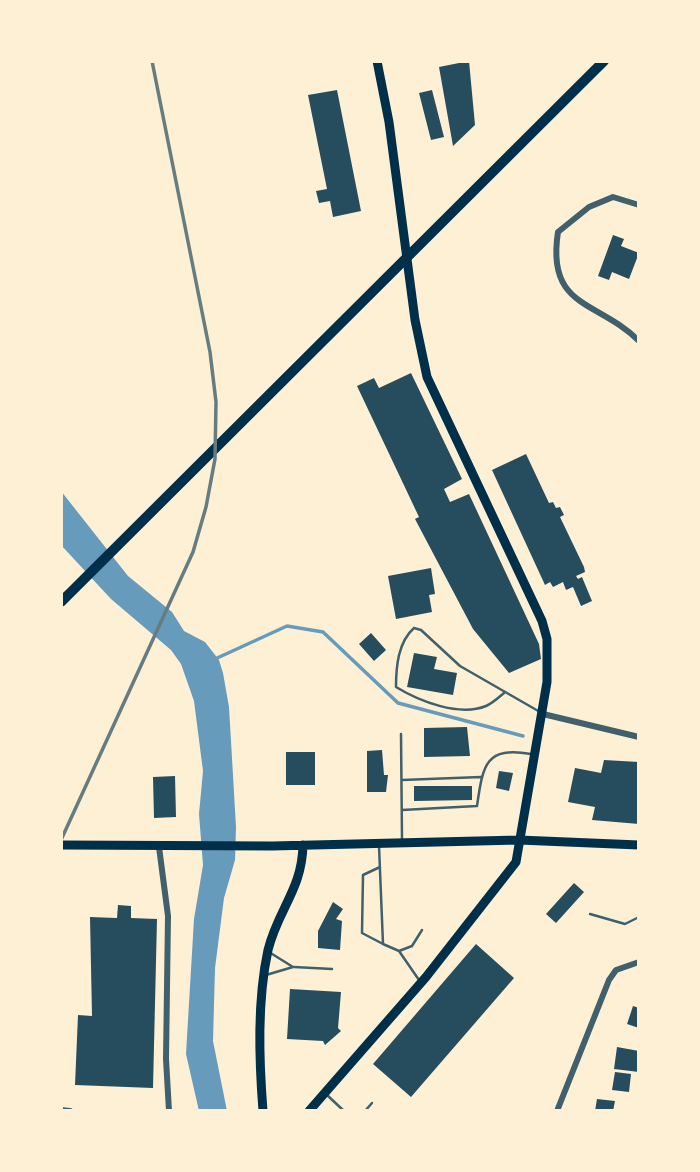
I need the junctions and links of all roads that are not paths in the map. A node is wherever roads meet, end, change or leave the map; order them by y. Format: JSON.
{"nodes":[{"id":1,"x":604,"y":61,"type":"edge"},
{"id":2,"x":380,"y":62,"type":"edge"},
{"id":3,"x":639,"y":205,"type":"edge"},
{"id":4,"x":639,"y":341,"type":"edge"},
{"id":5,"x":61,"y":602,"type":"edge"},
{"id":6,"x":505,"y":693,"type":"junction"},
{"id":7,"x":543,"y":714,"type":"junction"},
{"id":8,"x":401,"y":734,"type":"dead end"},
{"id":9,"x":639,"y":737,"type":"edge"},
{"id":10,"x":535,"y":755,"type":"junction"},
{"id":11,"x":481,"y":778,"type":"junction"},
{"id":12,"x":402,"y":780,"type":"junction"},
{"id":13,"x":402,"y":810,"type":"junction"},
{"id":14,"x":519,"y":840,"type":"junction"},
{"id":15,"x":402,"y":842,"type":"junction"},
{"id":16,"x":379,"y":843,"type":"junction"},
{"id":17,"x":61,"y":845,"type":"edge"},
{"id":18,"x":303,"y":845,"type":"junction"},
{"id":19,"x":639,"y":845,"type":"edge"},
{"id":20,"x":159,"y":847,"type":"junction"},
{"id":21,"x":380,"y":867,"type":"junction"},
{"id":22,"x":590,"y":914,"type":"dead end"},
{"id":23,"x":639,"y":917,"type":"edge"},
{"id":24,"x":422,"y":930,"type":"dead end"},
{"id":25,"x":383,"y":944,"type":"junction"},
{"id":26,"x":268,"y":951,"type":"junction"},
{"id":27,"x":399,"y":951,"type":"junction"},
{"id":28,"x":639,"y":962,"type":"edge"},
{"id":29,"x":293,"y":967,"type":"junction"},
{"id":30,"x":332,"y":969,"type":"dead end"},
{"id":31,"x":266,"y":975,"type":"junction"},
{"id":32,"x":421,"y":983,"type":"junction"},
{"id":33,"x":325,"y":1092,"type":"junction"},
{"id":34,"x":372,"y":1103,"type":"dead end"},
{"id":35,"x":61,"y":1110,"type":"edge"},
{"id":36,"x":70,"y":1111,"type":"edge"},
{"id":37,"x":169,"y":1111,"type":"edge"},
{"id":38,"x":263,"y":1111,"type":"edge"},
{"id":39,"x":309,"y":1111,"type":"edge"},
{"id":40,"x":344,"y":1111,"type":"edge"},
{"id":41,"x":365,"y":1111,"type":"edge"},
{"id":42,"x":558,"y":1111,"type":"edge"}],
"edges":[{"from":1,"to":5,"type":"main road"},
{"from":2,"to":7,"type":"main road"},
{"from":3,"to":4,"type":"street"},
{"from":6,"to":6,"type":"lane"},
{"from":6,"to":7,"type":"lane"},
{"from":7,"to":9,"type":"street"},
{"from":7,"to":10,"type":"main road"},
{"from":8,"to":12,"type":"lane"},
{"from":10,"to":11,"type":"lane"},
{"from":10,"to":14,"type":"main road"},
{"from":11,"to":12,"type":"lane"},
{"from":11,"to":13,"type":"lane"},
{"from":12,"to":13,"type":"lane"},
{"from":13,"to":15,"type":"lane"},
{"from":14,"to":15,"type":"main road"},
{"from":14,"to":19,"type":"main road"},
{"from":14,"to":32,"type":"main road"},
{"from":15,"to":16,"type":"main road"},
{"from":16,"to":18,"type":"main road"},
{"from":16,"to":21,"type":"lane"},
{"from":17,"to":20,"type":"main road"},
{"from":18,"to":20,"type":"main road"},
{"from":18,"to":26,"type":"main road"},
{"from":20,"to":37,"type":"street"},
{"from":21,"to":25,"type":"lane"},
{"from":21,"to":25,"type":"lane"},
{"from":22,"to":23,"type":"lane"},
{"from":24,"to":27,"type":"lane"},
{"from":25,"to":27,"type":"lane"},
{"from":26,"to":29,"type":"lane"},
{"from":26,"to":31,"type":"main road"},
{"from":27,"to":32,"type":"lane"},
{"from":28,"to":42,"type":"street"},
{"from":29,"to":30,"type":"lane"},
{"from":29,"to":31,"type":"lane"},
{"from":31,"to":38,"type":"main road"},
{"from":32,"to":33,"type":"main road"},
{"from":33,"to":39,"type":"main road"},
{"from":33,"to":40,"type":"lane"},
{"from":34,"to":41,"type":"lane"},
{"from":35,"to":36,"type":"street"}]}
